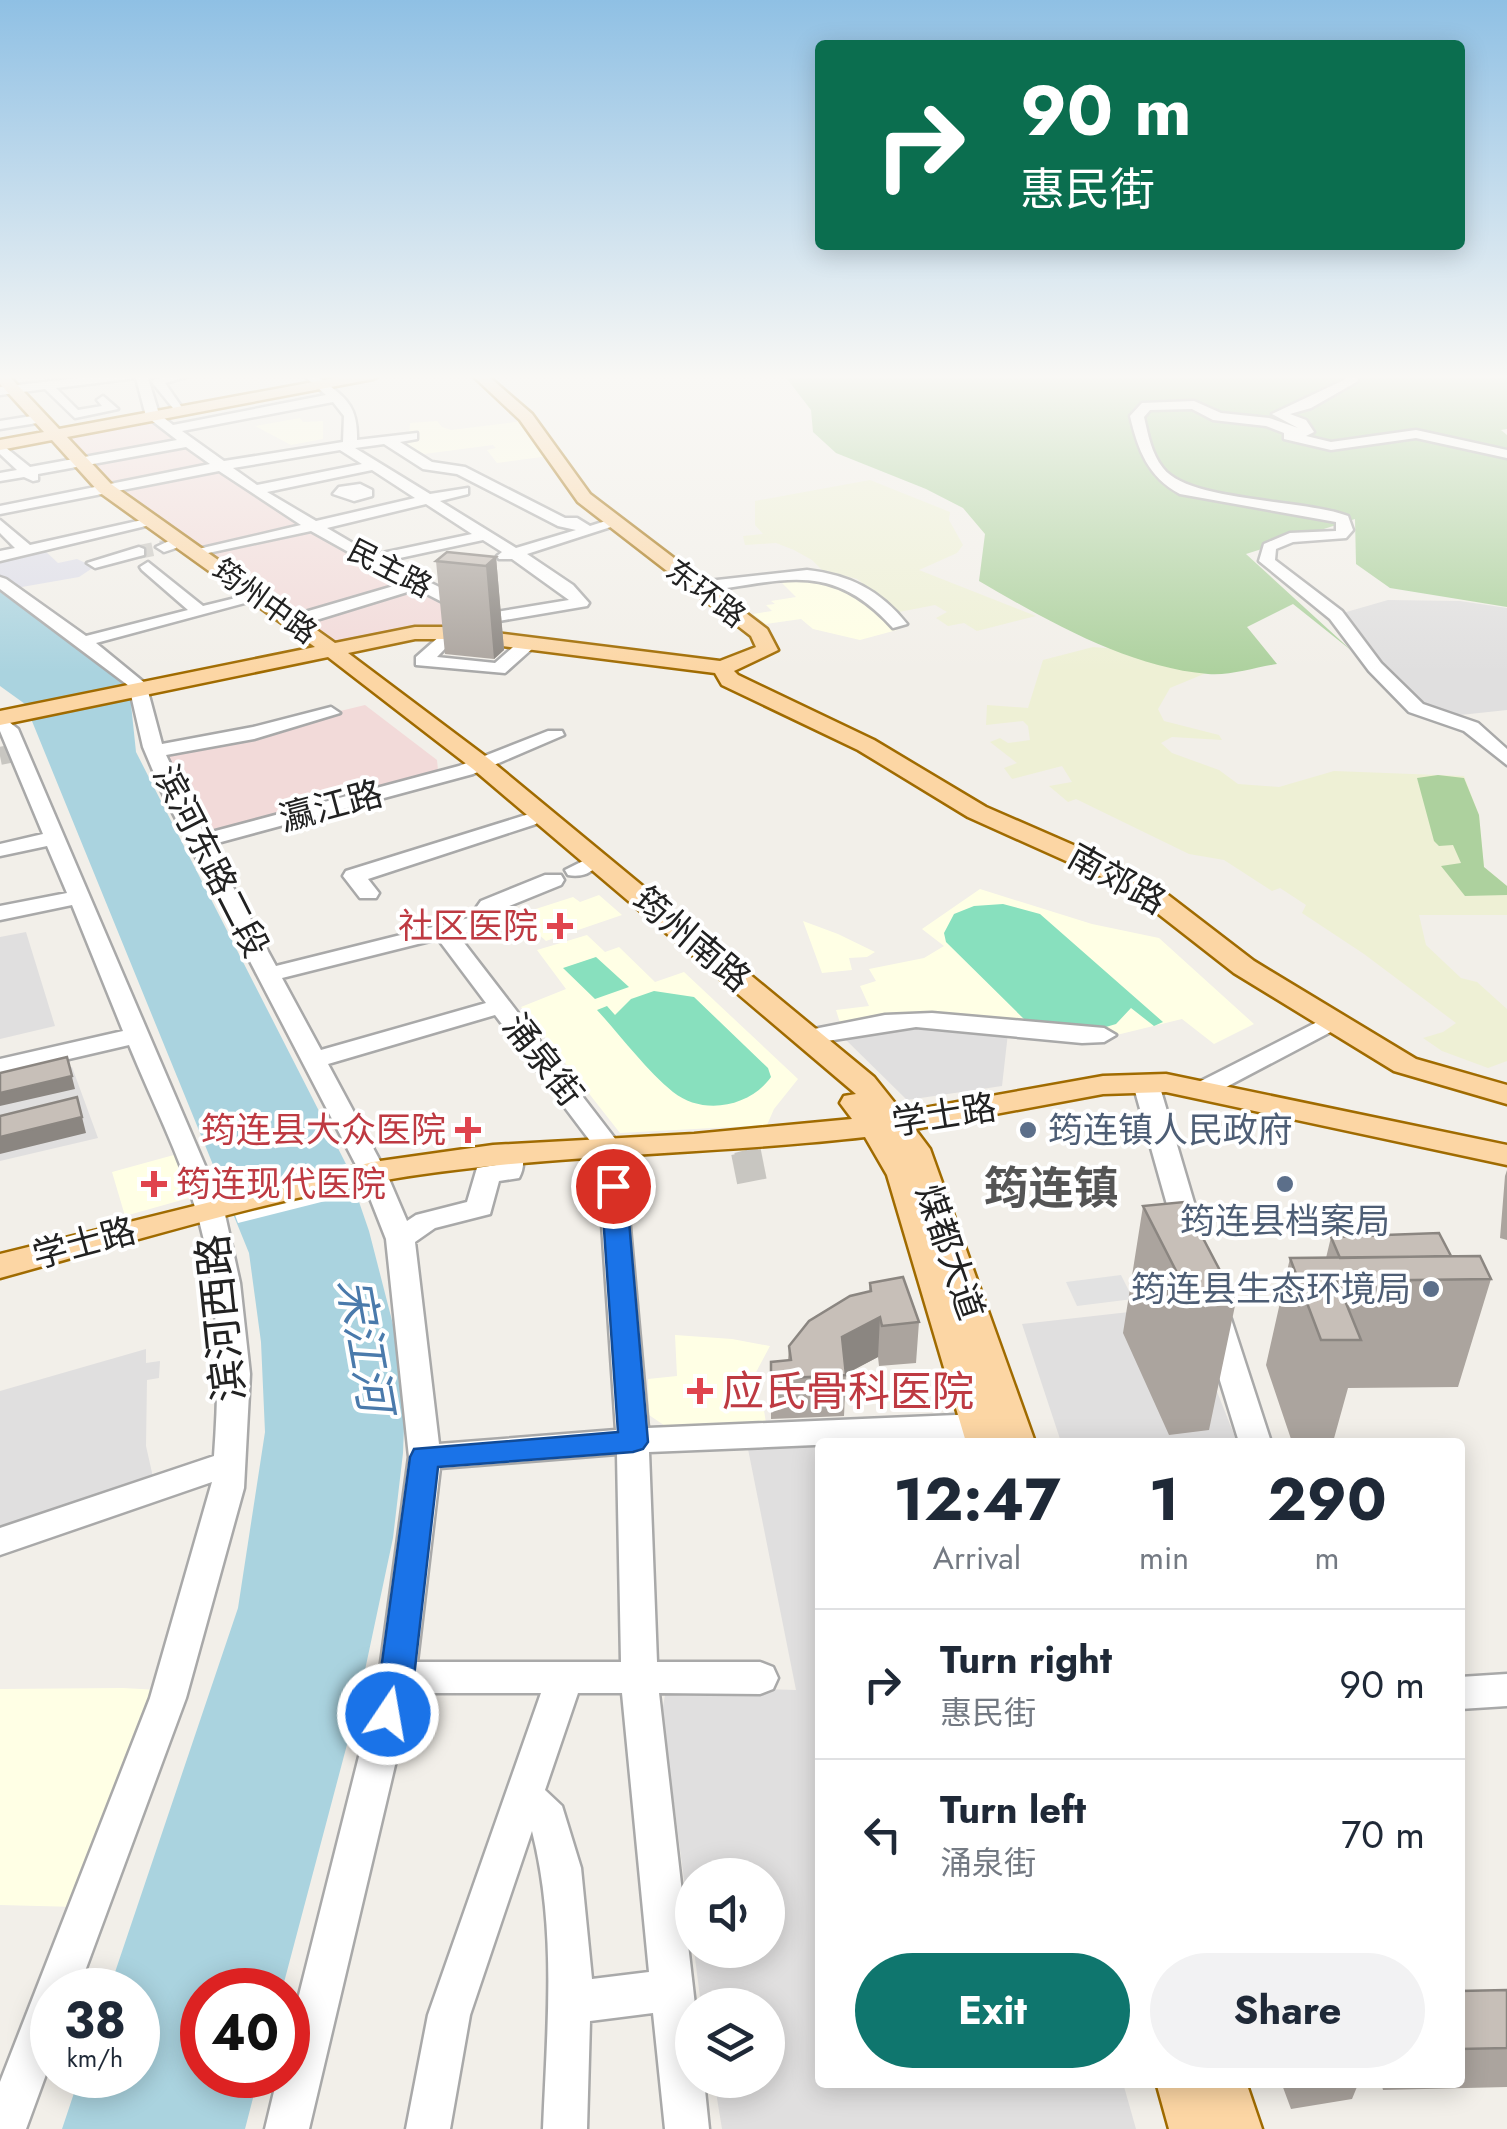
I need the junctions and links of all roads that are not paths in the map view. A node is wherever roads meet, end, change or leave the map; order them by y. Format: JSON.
{"nodes":[{"id":1,"x":30,"y":474,"type":"edge"},
{"id":2,"x":85,"y":474,"type":"edge"},
{"id":3,"x":149,"y":474,"type":"edge"},
{"id":4,"x":172,"y":474,"type":"edge"},
{"id":5,"x":233,"y":474,"type":"edge"},
{"id":6,"x":293,"y":474,"type":"edge"},
{"id":7,"x":332,"y":474,"type":"edge"},
{"id":8,"x":387,"y":474,"type":"edge"},
{"id":9,"x":469,"y":474,"type":"edge"},
{"id":10,"x":567,"y":474,"type":"edge"},
{"id":11,"x":1158,"y":474,"type":"edge"},
{"id":12,"x":153,"y":478,"type":"junction"},
{"id":13,"x":0,"y":480,"type":"edge"},
{"id":14,"x":100,"y":489,"type":"junction"},
{"id":15,"x":49,"y":490,"type":"dead end"},
{"id":16,"x":254,"y":490,"type":"junction"},
{"id":17,"x":464,"y":492,"type":"dead end"},
{"id":18,"x":340,"y":494,"type":"dead end"},
{"id":19,"x":16,"y":498,"type":"dead end"},
{"id":20,"x":428,"y":500,"type":"junction"},
{"id":21,"x":0,"y":510,"type":"edge"},
{"id":22,"x":60,"y":511,"type":"dead end"},
{"id":23,"x":615,"y":524,"type":"junction"},
{"id":24,"x":142,"y":525,"type":"junction"},
{"id":25,"x":4,"y":527,"type":"edge"},
{"id":26,"x":310,"y":527,"type":"junction"},
{"id":27,"x":587,"y":530,"type":"junction"},
{"id":28,"x":29,"y":532,"type":"dead end"},
{"id":29,"x":486,"y":535,"type":"junction"},
{"id":30,"x":26,"y":550,"type":"junction"},
{"id":31,"x":514,"y":552,"type":"junction"},
{"id":32,"x":199,"y":554,"type":"junction"},
{"id":33,"x":0,"y":556,"type":"edge"},
{"id":34,"x":496,"y":558,"type":"edge"},
{"id":35,"x":371,"y":560,"type":"junction"},
{"id":36,"x":95,"y":563,"type":"dead end"},
{"id":37,"x":445,"y":575,"type":"dead end"},
{"id":38,"x":0,"y":582,"type":"edge"},
{"id":39,"x":418,"y":583,"type":"junction"},
{"id":40,"x":698,"y":587,"type":"junction"},
{"id":41,"x":248,"y":600,"type":"junction"},
{"id":42,"x":200,"y":612,"type":"junction"},
{"id":43,"x":490,"y":618,"type":"junction"},
{"id":44,"x":294,"y":621,"type":"junction"},
{"id":45,"x":900,"y":624,"type":"dead end"},
{"id":46,"x":448,"y":633,"type":"junction"},
{"id":47,"x":85,"y":641,"type":"junction"},
{"id":48,"x":520,"y":643,"type":"junction"},
{"id":49,"x":325,"y":651,"type":"junction"},
{"id":50,"x":722,"y":668,"type":"junction"},
{"id":51,"x":140,"y":689,"type":"junction"},
{"id":52,"x":331,"y":713,"type":"dead end"},
{"id":53,"x":7,"y":717,"type":"edge"},
{"id":54,"x":555,"y":735,"type":"dead end"},
{"id":55,"x":155,"y":751,"type":"junction"},
{"id":56,"x":1507,"y":759,"type":"edge"},
{"id":57,"x":474,"y":767,"type":"junction"},
{"id":58,"x":529,"y":820,"type":"junction"},
{"id":59,"x":54,"y":838,"type":"junction"},
{"id":60,"x":196,"y":842,"type":"junction"},
{"id":61,"x":0,"y":850,"type":"edge"},
{"id":62,"x":553,"y":880,"type":"dead end"},
{"id":63,"x":368,"y":894,"type":"dead end"},
{"id":64,"x":79,"y":896,"type":"junction"},
{"id":65,"x":0,"y":914,"type":"edge"},
{"id":66,"x":445,"y":933,"type":"junction"},
{"id":67,"x":268,"y":974,"type":"junction"},
{"id":68,"x":501,"y":1006,"type":"junction"},
{"id":69,"x":1333,"y":1022,"type":"junction"},
{"id":70,"x":138,"y":1035,"type":"junction"},
{"id":71,"x":1104,"y":1036,"type":"dead end"},
{"id":72,"x":808,"y":1037,"type":"junction"},
{"id":73,"x":315,"y":1060,"type":"junction"},
{"id":74,"x":0,"y":1067,"type":"edge"},
{"id":75,"x":1146,"y":1084,"type":"junction"},
{"id":76,"x":1202,"y":1090,"type":"junction"},
{"id":77,"x":1507,"y":1095,"type":"edge"},
{"id":78,"x":885,"y":1124,"type":"junction"},
{"id":79,"x":610,"y":1149,"type":"junction"},
{"id":80,"x":510,"y":1154,"type":"junction"},
{"id":81,"x":1507,"y":1155,"type":"edge"},
{"id":82,"x":367,"y":1174,"type":"junction"},
{"id":83,"x":218,"y":1208,"type":"junction"},
{"id":84,"x":400,"y":1240,"type":"junction"},
{"id":85,"x":1198,"y":1262,"type":"edge"},
{"id":86,"x":0,"y":1266,"type":"edge"},
{"id":87,"x":1208,"y":1294,"type":"edge"},
{"id":88,"x":982,"y":1434,"type":"edge"},
{"id":89,"x":1015,"y":1438,"type":"edge"},
{"id":90,"x":1254,"y":1438,"type":"edge"},
{"id":91,"x":633,"y":1442,"type":"junction"},
{"id":92,"x":424,"y":1457,"type":"junction"},
{"id":93,"x":229,"y":1463,"type":"junction"},
{"id":94,"x":0,"y":1542,"type":"edge"},
{"id":95,"x":397,"y":1677,"type":"junction"},
{"id":96,"x":639,"y":1678,"type":"junction"},
{"id":97,"x":760,"y":1678,"type":"dead end"},
{"id":98,"x":564,"y":1679,"type":"junction"},
{"id":99,"x":1507,"y":1690,"type":"edge"},
{"id":100,"x":1465,"y":1693,"type":"edge"},
{"id":101,"x":526,"y":1798,"type":"junction"},
{"id":102,"x":65,"y":1968,"type":"edge"},
{"id":103,"x":672,"y":1990,"type":"junction"},
{"id":104,"x":570,"y":2003,"type":"junction"},
{"id":105,"x":30,"y":2060,"type":"edge"},
{"id":106,"x":1184,"y":2088,"type":"edge"},
{"id":107,"x":1222,"y":2088,"type":"edge"},
{"id":108,"x":4,"y":2129,"type":"edge"},
{"id":109,"x":287,"y":2129,"type":"edge"},
{"id":110,"x":428,"y":2129,"type":"edge"},
{"id":111,"x":565,"y":2129,"type":"edge"},
{"id":112,"x":687,"y":2129,"type":"edge"},
{"id":113,"x":1196,"y":2129,"type":"edge"},
{"id":114,"x":1235,"y":2129,"type":"edge"}],
"edges":[{"from":1,"to":15,"type":"street"},
{"from":2,"to":14,"type":"main road","name":"筠州中路"},
{"from":3,"to":12,"type":"street"},
{"from":4,"to":12,"type":"street"},
{"from":5,"to":16,"type":"street","name":"民主路"},
{"from":6,"to":16,"type":"street"},
{"from":7,"to":18,"type":"street"},
{"from":8,"to":20,"type":"street"},
{"from":9,"to":27,"type":"street"},
{"from":10,"to":23,"type":"main road","name":"东环路"},
{"from":11,"to":56,"type":"street"},
{"from":12,"to":14,"type":"street"},
{"from":13,"to":19,"type":"street"},
{"from":14,"to":21,"type":"street"},
{"from":14,"to":24,"type":"main road","name":"筠州中路"},
{"from":14,"to":32,"type":"main road","name":"筠州中路"},
{"from":16,"to":26,"type":"street","name":"民主路"},
{"from":17,"to":20,"type":"street"},
{"from":20,"to":26,"type":"street"},
{"from":20,"to":29,"type":"street"},
{"from":22,"to":25,"type":"street"},
{"from":23,"to":27,"type":"street"},
{"from":23,"to":40,"type":"main road","name":"东环路"},
{"from":24,"to":30,"type":"street"},
{"from":24,"to":41,"type":"main road","name":"筠州中路"},
{"from":25,"to":28,"type":"street"},
{"from":25,"to":30,"type":"street"},
{"from":26,"to":32,"type":"street"},
{"from":26,"to":35,"type":"street","name":"民主路"},
{"from":27,"to":31,"type":"street"},
{"from":29,"to":31,"type":"street"},
{"from":29,"to":35,"type":"street"},
{"from":30,"to":33,"type":"street"},
{"from":31,"to":34,"type":"street"},
{"from":31,"to":43,"type":"street"},
{"from":32,"to":44,"type":"main road","name":"筠州中路"},
{"from":35,"to":39,"type":"street","name":"民主路"},
{"from":36,"to":42,"type":"street"},
{"from":37,"to":39,"type":"street"},
{"from":38,"to":47,"type":"street"},
{"from":39,"to":43,"type":"street","name":"民主路"},
{"from":39,"to":44,"type":"street"},
{"from":40,"to":45,"type":"street"},
{"from":40,"to":50,"type":"main road","name":"东环路"},
{"from":41,"to":42,"type":"street"},
{"from":41,"to":49,"type":"main road","name":"筠州中路"},
{"from":42,"to":47,"type":"street"},
{"from":43,"to":46,"type":"street"},
{"from":43,"to":48,"type":"street","name":"民主路"},
{"from":44,"to":49,"type":"main road","name":"筠州中路"},
{"from":46,"to":48,"type":"main road"},
{"from":46,"to":48,"type":"street"},
{"from":46,"to":49,"type":"main road"},
{"from":47,"to":51,"type":"street"},
{"from":48,"to":50,"type":"main road"},
{"from":49,"to":51,"type":"main road"},
{"from":49,"to":57,"type":"main road","name":"筠州中路"},
{"from":50,"to":69,"type":"main road","name":"南郊路"},
{"from":51,"to":53,"type":"main road"},
{"from":51,"to":55,"type":"street","name":"滨河东路二段"},
{"from":52,"to":55,"type":"street"},
{"from":53,"to":59,"type":"street","name":"滨河西路"},
{"from":54,"to":57,"type":"street","name":"瀛江路"},
{"from":55,"to":60,"type":"street","name":"滨河东路二段"},
{"from":57,"to":58,"type":"main road","name":"筠州南路"},
{"from":57,"to":60,"type":"street","name":"瀛江路"},
{"from":57,"to":72,"type":"main road","name":"筠州南路"},
{"from":58,"to":63,"type":"street"},
{"from":58,"to":78,"type":"main road","name":"筠州南路"},
{"from":59,"to":61,"type":"street"},
{"from":59,"to":64,"type":"street","name":"滨河西路"},
{"from":60,"to":67,"type":"street","name":"滨河东路二段"},
{"from":62,"to":66,"type":"street"},
{"from":64,"to":65,"type":"street"},
{"from":64,"to":70,"type":"street","name":"滨河西路"},
{"from":66,"to":67,"type":"street"},
{"from":66,"to":68,"type":"street","name":"涌泉街"},
{"from":67,"to":73,"type":"street","name":"滨河东路二段"},
{"from":68,"to":73,"type":"street"},
{"from":68,"to":79,"type":"street","name":"涌泉街"},
{"from":69,"to":76,"type":"street"},
{"from":69,"to":77,"type":"main road","name":"南郊路"},
{"from":70,"to":74,"type":"street"},
{"from":70,"to":83,"type":"street","name":"滨河西路"},
{"from":71,"to":72,"type":"street"},
{"from":72,"to":78,"type":"main road","name":"筠州南路"},
{"from":73,"to":82,"type":"street","name":"滨河东路二段"},
{"from":75,"to":76,"type":"main road","name":"学士路"},
{"from":75,"to":78,"type":"main road","name":"学士路"},
{"from":75,"to":85,"type":"street"},
{"from":76,"to":81,"type":"main road","name":"学士路"},
{"from":78,"to":79,"type":"main road","name":"学士路"},
{"from":78,"to":88,"type":"main road","name":"煤都大道"},
{"from":78,"to":89,"type":"main road","name":"煤都大道"},
{"from":79,"to":80,"type":"main road","name":"学士路"},
{"from":79,"to":91,"type":"street"},
{"from":80,"to":82,"type":"main road","name":"学士路"},
{"from":80,"to":84,"type":"street"},
{"from":82,"to":83,"type":"main road","name":"学士路"},
{"from":82,"to":84,"type":"street","name":"滨河东路二段"},
{"from":83,"to":86,"type":"main road","name":"学士路"},
{"from":83,"to":93,"type":"street","name":"滨河西路"},
{"from":84,"to":92,"type":"street","name":"滨河东路二段"},
{"from":87,"to":90,"type":"street"},
{"from":88,"to":91,"type":"street"},
{"from":91,"to":92,"type":"street"},
{"from":91,"to":96,"type":"street"},
{"from":92,"to":95,"type":"street","name":"滨河东路二段"},
{"from":93,"to":94,"type":"street"},
{"from":93,"to":102,"type":"street","name":"滨河西路"},
{"from":95,"to":98,"type":"street"},
{"from":95,"to":109,"type":"street","name":"滨河东路二段"},
{"from":96,"to":97,"type":"street"},
{"from":96,"to":98,"type":"street"},
{"from":96,"to":103,"type":"street"},
{"from":98,"to":101,"type":"street"},
{"from":99,"to":100,"type":"street"},
{"from":101,"to":104,"type":"street"},
{"from":101,"to":110,"type":"street"},
{"from":103,"to":104,"type":"street"},
{"from":103,"to":112,"type":"street"},
{"from":104,"to":111,"type":"street"},
{"from":105,"to":108,"type":"street"},
{"from":106,"to":113,"type":"main road"},
{"from":107,"to":114,"type":"main road"}]}
